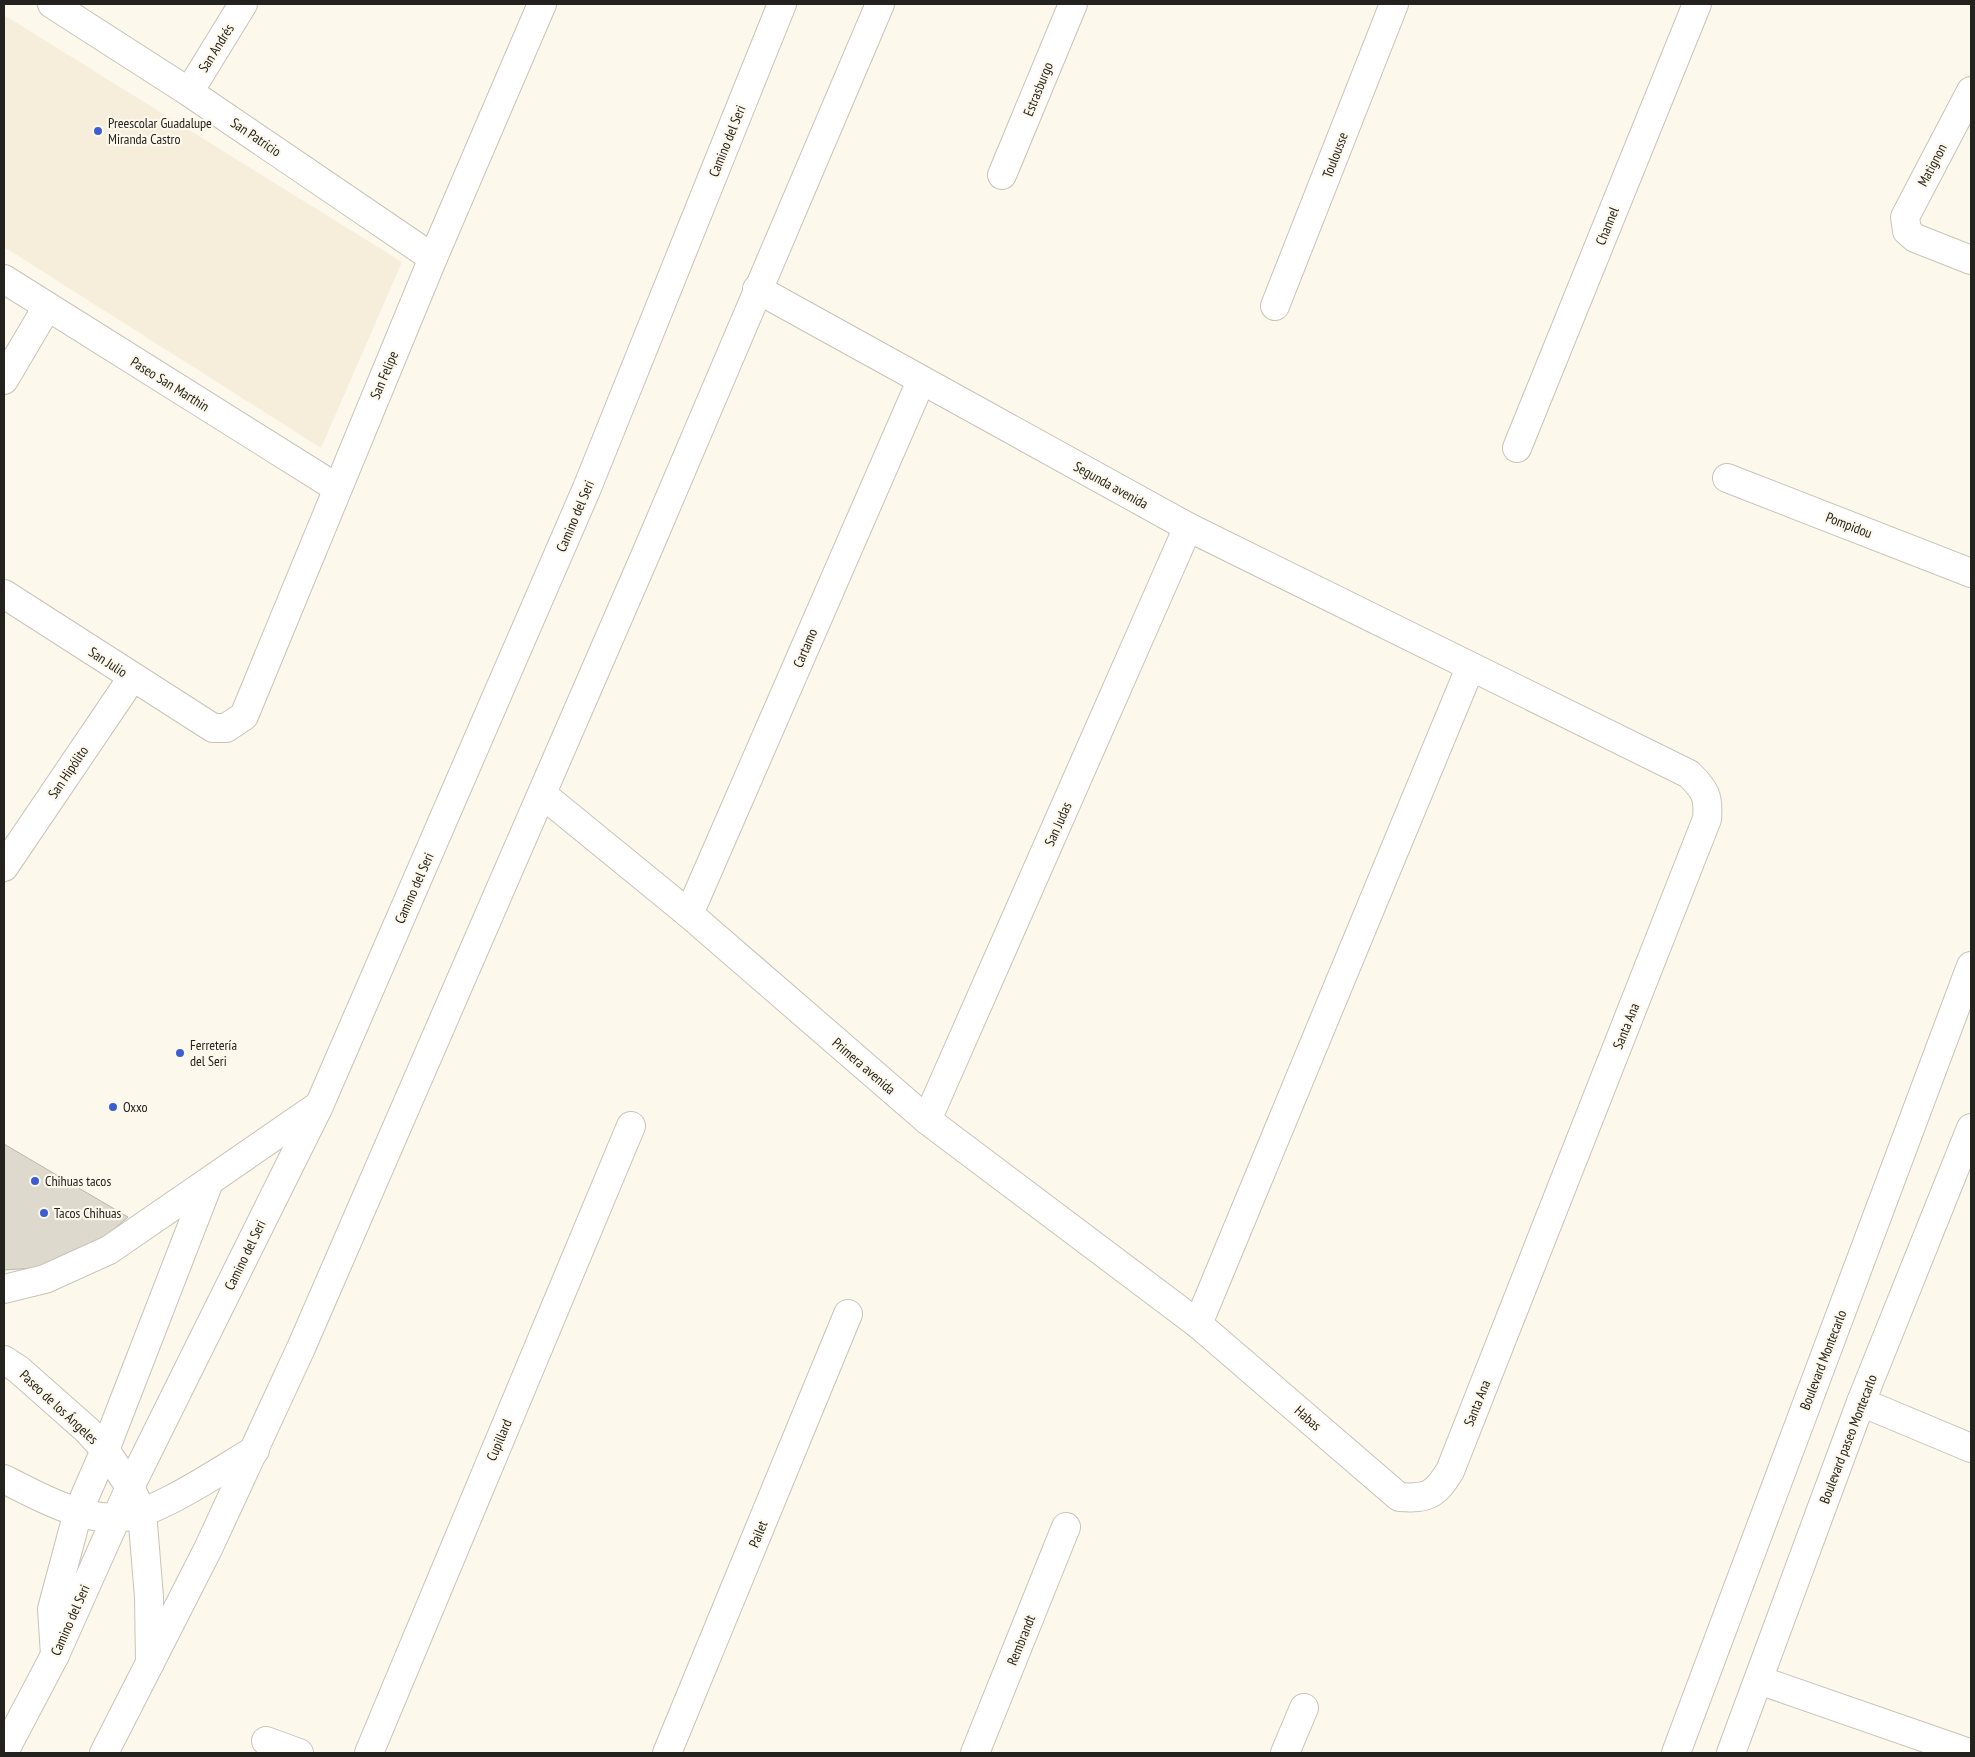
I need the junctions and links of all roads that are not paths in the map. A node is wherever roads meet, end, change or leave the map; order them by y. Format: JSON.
{"nodes":[{"id":1,"x":52,"y":4,"type":"edge"},
{"id":2,"x":244,"y":4,"type":"edge"},
{"id":3,"x":542,"y":4,"type":"edge"},
{"id":4,"x":782,"y":4,"type":"edge"},
{"id":5,"x":880,"y":4,"type":"edge"},
{"id":6,"x":1073,"y":4,"type":"edge"},
{"id":7,"x":1394,"y":4,"type":"edge"},
{"id":8,"x":1697,"y":4,"type":"edge"},
{"id":9,"x":1971,"y":91,"type":"edge"},
{"id":10,"x":189,"y":92,"type":"junction"},
{"id":11,"x":1002,"y":175,"type":"dead end"},
{"id":12,"x":433,"y":258,"type":"junction"},
{"id":13,"x":1971,"y":260,"type":"edge"},
{"id":14,"x":4,"y":279,"type":"edge"},
{"id":15,"x":757,"y":290,"type":"junction"},
{"id":16,"x":1275,"y":306,"type":"dead end"},
{"id":17,"x":47,"y":307,"type":"junction"},
{"id":18,"x":4,"y":380,"type":"edge"},
{"id":19,"x":921,"y":381,"type":"junction"},
{"id":20,"x":1517,"y":448,"type":"dead end"},
{"id":21,"x":1727,"y":478,"type":"dead end"},
{"id":22,"x":337,"y":488,"type":"junction"},
{"id":23,"x":1188,"y":527,"type":"junction"},
{"id":24,"x":1971,"y":573,"type":"edge"},
{"id":25,"x":4,"y":594,"type":"edge"},
{"id":26,"x":1470,"y":668,"type":"junction"},
{"id":27,"x":132,"y":678,"type":"junction"},
{"id":28,"x":213,"y":728,"type":"joint"},
{"id":29,"x":542,"y":794,"type":"junction"},
{"id":30,"x":4,"y":867,"type":"edge"},
{"id":31,"x":689,"y":914,"type":"junction"},
{"id":32,"x":1971,"y":966,"type":"edge"},
{"id":33,"x":318,"y":1106,"type":"junction"},
{"id":34,"x":927,"y":1120,"type":"junction"},
{"id":35,"x":630,"y":1126,"type":"dead end"},
{"id":36,"x":1969,"y":1142,"type":"edge"},
{"id":37,"x":209,"y":1182,"type":"junction"},
{"id":38,"x":4,"y":1289,"type":"edge"},
{"id":39,"x":848,"y":1314,"type":"dead end"},
{"id":40,"x":1198,"y":1324,"type":"junction"},
{"id":41,"x":4,"y":1360,"type":"edge"},
{"id":42,"x":1871,"y":1406,"type":"junction"},
{"id":43,"x":1971,"y":1448,"type":"edge"},
{"id":44,"x":105,"y":1450,"type":"junction"},
{"id":45,"x":255,"y":1450,"type":"junction"},
{"id":46,"x":4,"y":1479,"type":"edge"},
{"id":47,"x":130,"y":1487,"type":"junction"},
{"id":48,"x":1423,"y":1498,"type":"joint"},
{"id":49,"x":78,"y":1512,"type":"junction"},
{"id":50,"x":142,"y":1512,"type":"junction"},
{"id":51,"x":115,"y":1518,"type":"junction"},
{"id":52,"x":1066,"y":1527,"type":"dead end"},
{"id":53,"x":55,"y":1655,"type":"junction"},
{"id":54,"x":150,"y":1663,"type":"junction"},
{"id":55,"x":1770,"y":1684,"type":"junction"},
{"id":56,"x":1304,"y":1708,"type":"dead end"},
{"id":57,"x":266,"y":1740,"type":"dead end"},
{"id":58,"x":4,"y":1752,"type":"edge"},
{"id":59,"x":104,"y":1753,"type":"edge"},
{"id":60,"x":298,"y":1753,"type":"edge"},
{"id":61,"x":369,"y":1753,"type":"edge"},
{"id":62,"x":667,"y":1753,"type":"edge"},
{"id":63,"x":975,"y":1753,"type":"edge"},
{"id":64,"x":1285,"y":1753,"type":"edge"},
{"id":65,"x":1676,"y":1753,"type":"edge"},
{"id":66,"x":1731,"y":1753,"type":"edge"},
{"id":67,"x":1969,"y":1753,"type":"edge"}],
"edges":[{"from":1,"to":10,"type":"street","name":"San Patricio"},
{"from":2,"to":10,"type":"street","name":"San Andrés"},
{"from":3,"to":12,"type":"street","name":"San Felipe"},
{"from":4,"to":33,"type":"street","name":"Camino del Seri"},
{"from":5,"to":15,"type":"street"},
{"from":6,"to":11,"type":"street","name":"Estrasburgo"},
{"from":7,"to":16,"type":"street","name":"Toulousse"},
{"from":8,"to":20,"type":"street","name":"Channel"},
{"from":9,"to":13,"type":"street","name":"Matignon"},
{"from":10,"to":12,"type":"street","name":"San Patricio"},
{"from":12,"to":22,"type":"street","name":"San Felipe"},
{"from":14,"to":17,"type":"street","name":"Paseo San Marthin"},
{"from":15,"to":19,"type":"street","name":"Segunda avenida"},
{"from":15,"to":29,"type":"street"},
{"from":17,"to":18,"type":"street"},
{"from":17,"to":22,"type":"street","name":"Paseo San Marthin"},
{"from":19,"to":23,"type":"street","name":"Segunda avenida"},
{"from":19,"to":31,"type":"street","name":"Cartamo"},
{"from":21,"to":24,"type":"street","name":"Pompidou"},
{"from":22,"to":28,"type":"street","name":"San Felipe"},
{"from":23,"to":26,"type":"street","name":"Segunda avenida"},
{"from":23,"to":34,"type":"street","name":"San Judas"},
{"from":25,"to":27,"type":"street","name":"San Julio"},
{"from":26,"to":40,"type":"street"},
{"from":26,"to":48,"type":"street","name":"Santa Ana"},
{"from":27,"to":28,"type":"street","name":"San Julio"},
{"from":27,"to":30,"type":"street","name":"San Hipólito"},
{"from":29,"to":31,"type":"street","name":"Primera avenida"},
{"from":29,"to":45,"type":"street"},
{"from":31,"to":34,"type":"street","name":"Primera avenida"},
{"from":32,"to":65,"type":"street","name":"Boulevard Montecarlo"},
{"from":33,"to":37,"type":"street"},
{"from":33,"to":47,"type":"street","name":"Camino del Seri"},
{"from":34,"to":40,"type":"street","name":"Primera avenida"},
{"from":35,"to":61,"type":"street","name":"Cupillard"},
{"from":36,"to":42,"type":"street","name":"Boulevard paseo Montecarlo"},
{"from":37,"to":38,"type":"street"},
{"from":37,"to":44,"type":"street"},
{"from":39,"to":62,"type":"street","name":"Pailet"},
{"from":40,"to":48,"type":"street","name":"Habas"},
{"from":41,"to":44,"type":"street","name":"Paseo de los Ángeles"},
{"from":42,"to":43,"type":"street"},
{"from":42,"to":55,"type":"street","name":"Boulevard paseo Montecarlo"},
{"from":44,"to":47,"type":"street","name":"Paseo de los Ángeles"},
{"from":44,"to":49,"type":"street"},
{"from":45,"to":50,"type":"street"},
{"from":45,"to":54,"type":"street"},
{"from":46,"to":49,"type":"street"},
{"from":47,"to":50,"type":"street","name":"Paseo de los Ángeles"},
{"from":47,"to":51,"type":"street","name":"Camino del Seri"},
{"from":49,"to":51,"type":"street"},
{"from":49,"to":53,"type":"street"},
{"from":50,"to":51,"type":"street"},
{"from":50,"to":54,"type":"street"},
{"from":51,"to":53,"type":"street","name":"Camino del Seri"},
{"from":52,"to":63,"type":"street","name":"Rembrandt"},
{"from":53,"to":58,"type":"street","name":"Camino del Seri"},
{"from":54,"to":59,"type":"street"},
{"from":55,"to":66,"type":"street","name":"Boulevard paseo Montecarlo"},
{"from":55,"to":67,"type":"street"},
{"from":56,"to":64,"type":"street"},
{"from":57,"to":60,"type":"street"}]}
